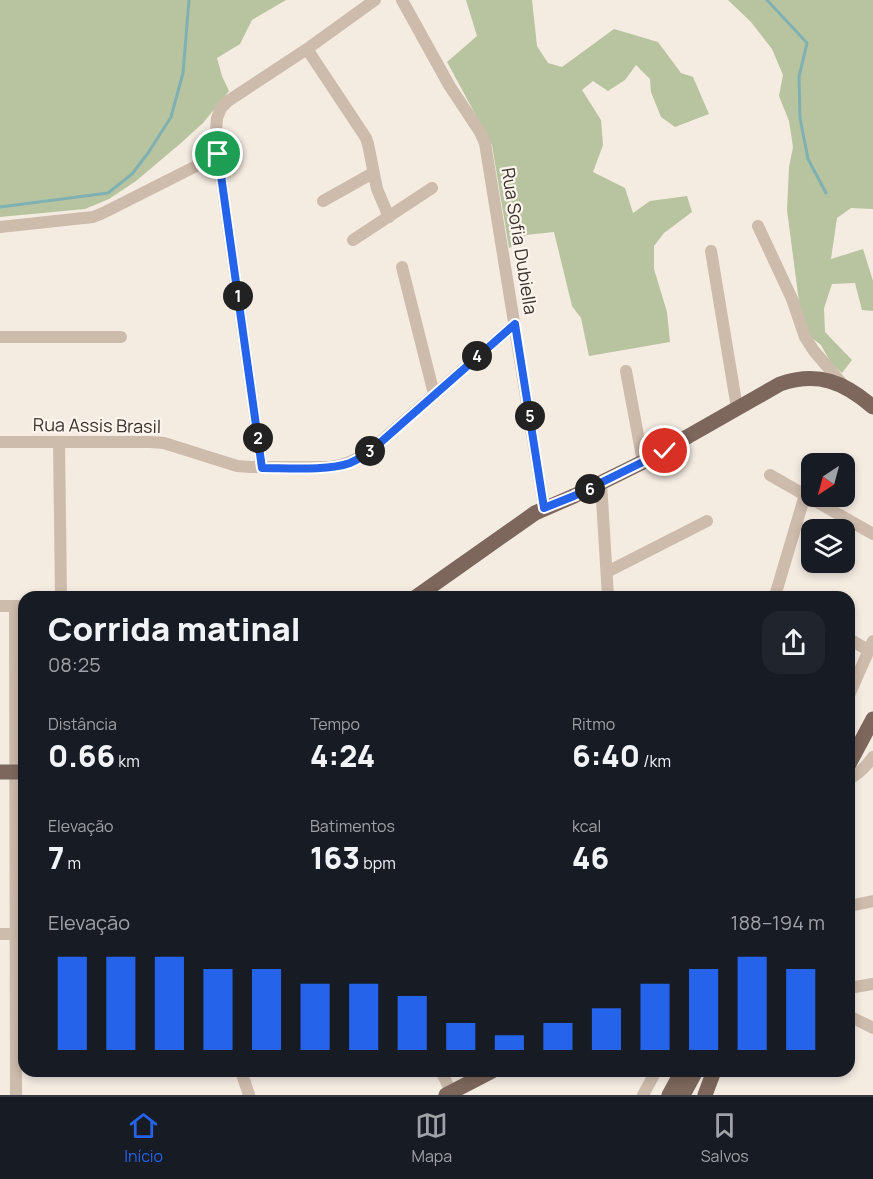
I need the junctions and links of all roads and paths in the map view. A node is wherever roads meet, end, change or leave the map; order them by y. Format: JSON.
{"nodes":[{"id":1,"x":375,"y":0,"type":"edge"},
{"id":2,"x":402,"y":0,"type":"edge"},
{"id":3,"x":307,"y":48,"type":"junction"},
{"id":4,"x":218,"y":154,"type":"junction"},
{"id":5,"x":373,"y":173,"type":"junction"},
{"id":6,"x":432,"y":188,"type":"dead end"},
{"id":7,"x":323,"y":201,"type":"dead end"},
{"id":8,"x":389,"y":217,"type":"junction"},
{"id":9,"x":758,"y":226,"type":"dead end"},
{"id":10,"x":0,"y":227,"type":"edge"},
{"id":11,"x":353,"y":240,"type":"dead end"},
{"id":12,"x":711,"y":251,"type":"dead end"},
{"id":13,"x":402,"y":267,"type":"dead end"},
{"id":14,"x":515,"y":324,"type":"junction"},
{"id":15,"x":0,"y":337,"type":"edge"},
{"id":16,"x":121,"y":337,"type":"dead end"},
{"id":17,"x":626,"y":371,"type":"dead end"},
{"id":18,"x":844,"y":386,"type":"junction"},
{"id":19,"x":434,"y":394,"type":"junction"},
{"id":20,"x":873,"y":407,"type":"edge"},
{"id":21,"x":737,"y":408,"type":"junction"},
{"id":22,"x":0,"y":442,"type":"edge"},
{"id":23,"x":59,"y":442,"type":"junction"},
{"id":24,"x":643,"y":462,"type":"junction"},
{"id":25,"x":262,"y":468,"type":"junction"},
{"id":26,"x":770,"y":475,"type":"dead end"},
{"id":27,"x":602,"y":483,"type":"junction"},
{"id":28,"x":801,"y":493,"type":"edge"},
{"id":29,"x":801,"y":507,"type":"edge"},
{"id":30,"x":826,"y":507,"type":"edge"},
{"id":31,"x":544,"y":508,"type":"junction"},
{"id":32,"x":707,"y":521,"type":"dead end"},
{"id":33,"x":873,"y":534,"type":"edge"},
{"id":34,"x":607,"y":572,"type":"junction"},
{"id":35,"x":61,"y":591,"type":"edge"},
{"id":36,"x":424,"y":591,"type":"edge"},
{"id":37,"x":608,"y":591,"type":"edge"},
{"id":38,"x":776,"y":591,"type":"edge"},
{"id":39,"x":0,"y":606,"type":"edge"},
{"id":40,"x":18,"y":606,"type":"edge"},
{"id":41,"x":18,"y":634,"type":"edge"},
{"id":42,"x":855,"y":641,"type":"edge"},
{"id":43,"x":870,"y":646,"type":"edge"},
{"id":44,"x":855,"y":681,"type":"edge"},
{"id":45,"x":873,"y":719,"type":"edge"},
{"id":46,"x":855,"y":753,"type":"edge"},
{"id":47,"x":873,"y":757,"type":"edge"},
{"id":48,"x":13,"y":772,"type":"edge"},
{"id":49,"x":855,"y":776,"type":"edge"},
{"id":50,"x":18,"y":888,"type":"edge"},
{"id":51,"x":873,"y":901,"type":"edge"},
{"id":52,"x":855,"y":905,"type":"edge"},
{"id":53,"x":0,"y":934,"type":"edge"},
{"id":54,"x":18,"y":934,"type":"edge"},
{"id":55,"x":873,"y":984,"type":"edge"},
{"id":56,"x":855,"y":987,"type":"edge"},
{"id":57,"x":18,"y":1014,"type":"edge"},
{"id":58,"x":855,"y":1019,"type":"edge"},
{"id":59,"x":873,"y":1028,"type":"edge"},
{"id":60,"x":243,"y":1077,"type":"edge"},
{"id":61,"x":443,"y":1077,"type":"edge"},
{"id":62,"x":481,"y":1077,"type":"edge"},
{"id":63,"x":653,"y":1077,"type":"edge"},
{"id":64,"x":687,"y":1077,"type":"edge"},
{"id":65,"x":689,"y":1077,"type":"edge"},
{"id":66,"x":692,"y":1077,"type":"edge"},
{"id":67,"x":711,"y":1077,"type":"edge"},
{"id":68,"x":448,"y":1094,"type":"edge"},
{"id":69,"x":16,"y":1095,"type":"edge"},
{"id":70,"x":249,"y":1095,"type":"edge"},
{"id":71,"x":643,"y":1095,"type":"edge"},
{"id":72,"x":669,"y":1095,"type":"edge"},
{"id":73,"x":683,"y":1095,"type":"edge"},
{"id":74,"x":703,"y":1095,"type":"edge"}],
"edges":[{"from":1,"to":3,"type":"street"},
{"from":2,"to":14,"type":"street","name":"Rua Sofia Dubiella"},
{"from":3,"to":4,"type":"street"},
{"from":3,"to":5,"type":"street"},
{"from":4,"to":10,"type":"street"},
{"from":4,"to":25,"type":"street"},
{"from":5,"to":7,"type":"street"},
{"from":5,"to":8,"type":"street"},
{"from":6,"to":8,"type":"street"},
{"from":8,"to":11,"type":"street"},
{"from":9,"to":18,"type":"street"},
{"from":12,"to":21,"type":"street"},
{"from":13,"to":19,"type":"street"},
{"from":14,"to":19,"type":"street","name":"Rua Assis Brasil"},
{"from":14,"to":31,"type":"street","name":"Rua Sofia Dubiella"},
{"from":15,"to":16,"type":"street"},
{"from":17,"to":24,"type":"street"},
{"from":18,"to":20,"type":"main road"},
{"from":18,"to":21,"type":"main road"},
{"from":19,"to":25,"type":"street","name":"Rua Assis Brasil"},
{"from":21,"to":24,"type":"main road"},
{"from":22,"to":23,"type":"street","name":"Rua Assis Brasil"},
{"from":23,"to":25,"type":"street","name":"Rua Assis Brasil"},
{"from":23,"to":35,"type":"street"},
{"from":24,"to":27,"type":"main road"},
{"from":26,"to":28,"type":"street"},
{"from":27,"to":31,"type":"main road"},
{"from":27,"to":34,"type":"street"},
{"from":29,"to":38,"type":"street"},
{"from":30,"to":33,"type":"street"},
{"from":31,"to":36,"type":"main road"},
{"from":32,"to":34,"type":"street"},
{"from":34,"to":37,"type":"street"},
{"from":39,"to":40,"type":"street"},
{"from":41,"to":48,"type":"street"},
{"from":42,"to":43,"type":"street"},
{"from":43,"to":44,"type":"street"},
{"from":45,"to":46,"type":"main road"},
{"from":47,"to":49,"type":"street"},
{"from":48,"to":50,"type":"street"},
{"from":51,"to":52,"type":"street"},
{"from":53,"to":54,"type":"street"},
{"from":55,"to":56,"type":"street"},
{"from":57,"to":69,"type":"street"},
{"from":58,"to":59,"type":"street"},
{"from":60,"to":70,"type":"street"},
{"from":61,"to":68,"type":"street"},
{"from":62,"to":68,"type":"main road"},
{"from":63,"to":71,"type":"street"},
{"from":64,"to":72,"type":"main road"},
{"from":65,"to":73,"type":"main road"},
{"from":66,"to":74,"type":"main road"},
{"from":67,"to":74,"type":"main road"}]}
